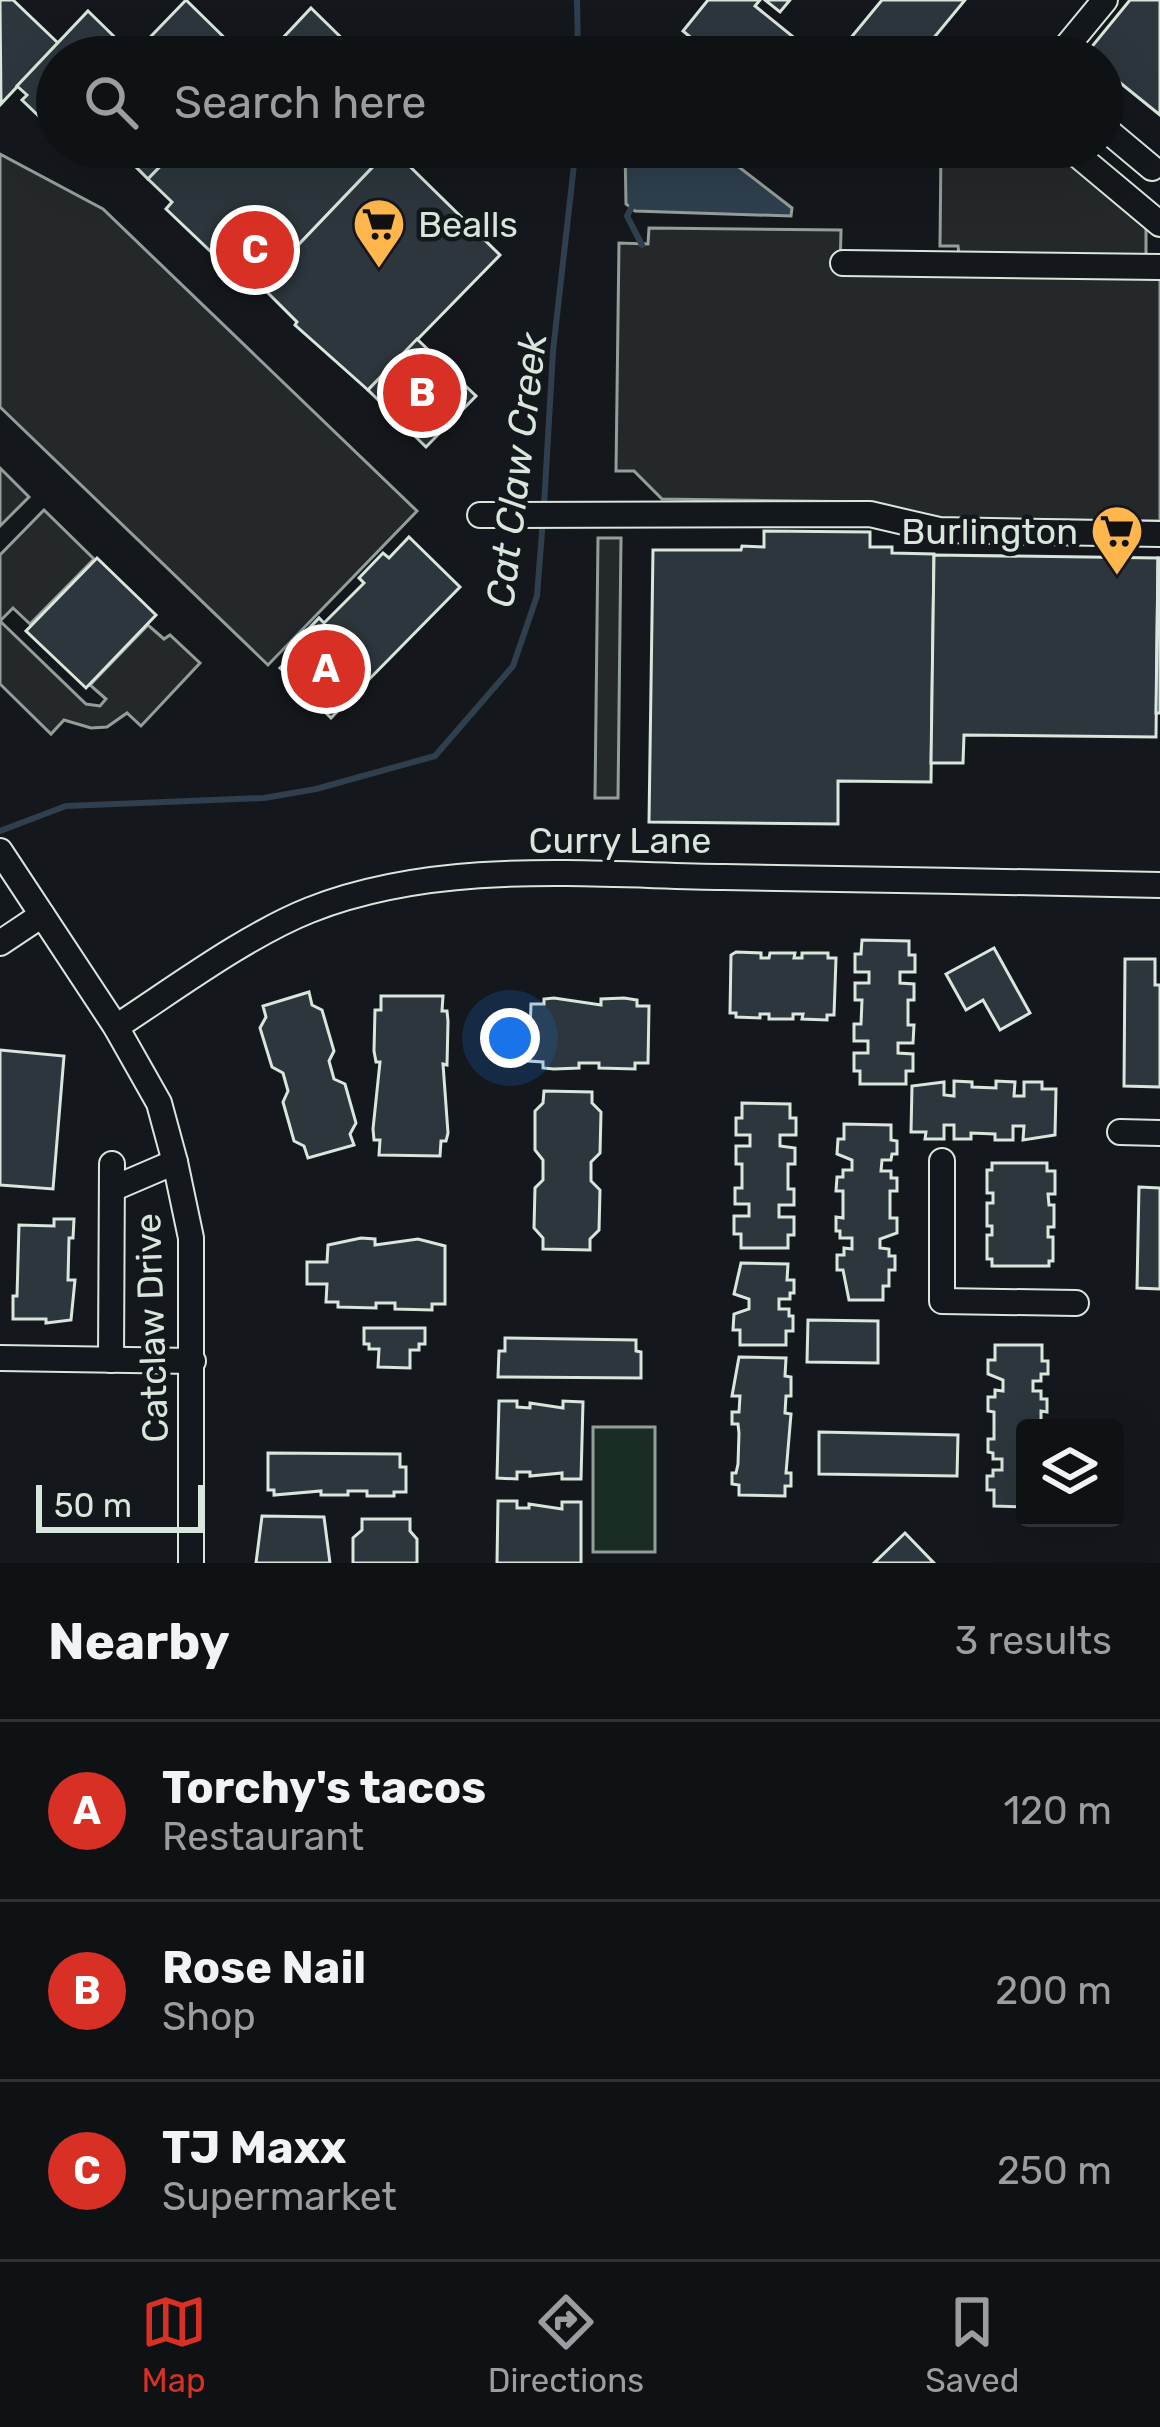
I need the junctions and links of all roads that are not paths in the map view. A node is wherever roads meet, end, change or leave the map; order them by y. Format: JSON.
{"nodes":[{"id":1,"x":1105,"y":0,"type":"edge"},
{"id":2,"x":1075,"y":36,"type":"edge"},
{"id":3,"x":1124,"y":142,"type":"edge"},
{"id":4,"x":1156,"y":164,"type":"edge"},
{"id":5,"x":1094,"y":168,"type":"edge"},
{"id":6,"x":1128,"y":196,"type":"junction"},
{"id":7,"x":1160,"y":224,"type":"edge"},
{"id":8,"x":843,"y":263,"type":"dead end"},
{"id":9,"x":1160,"y":267,"type":"edge"},
{"id":10,"x":488,"y":515,"type":"dead end"},
{"id":11,"x":1160,"y":534,"type":"edge"},
{"id":12,"x":4,"y":857,"type":"edge"},
{"id":13,"x":1160,"y":885,"type":"edge"},
{"id":14,"x":42,"y":915,"type":"junction"},
{"id":15,"x":0,"y":943,"type":"edge"},
{"id":16,"x":116,"y":1028,"type":"junction"},
{"id":17,"x":1120,"y":1132,"type":"dead end"},
{"id":18,"x":1160,"y":1133,"type":"edge"},
{"id":19,"x":175,"y":1162,"type":"junction"},
{"id":20,"x":942,"y":1162,"type":"dead end"},
{"id":21,"x":1076,"y":1303,"type":"dead end"},
{"id":22,"x":0,"y":1358,"type":"edge"},
{"id":23,"x":111,"y":1360,"type":"junction"},
{"id":24,"x":193,"y":1360,"type":"junction"},
{"id":25,"x":190,"y":1563,"type":"edge"}],
"edges":[{"from":1,"to":2,"type":"street"},
{"from":3,"to":4,"type":"street"},
{"from":4,"to":6,"type":"street"},
{"from":5,"to":6,"type":"street"},
{"from":6,"to":7,"type":"street"},
{"from":8,"to":9,"type":"street"},
{"from":10,"to":11,"type":"street"},
{"from":12,"to":14,"type":"street","name":"Catclaw Drive"},
{"from":13,"to":16,"type":"street","name":"Curry Lane"},
{"from":14,"to":15,"type":"street"},
{"from":14,"to":16,"type":"street","name":"Catclaw Drive"},
{"from":16,"to":19,"type":"street","name":"Catclaw Drive"},
{"from":17,"to":18,"type":"street"},
{"from":19,"to":23,"type":"street"},
{"from":19,"to":24,"type":"street","name":"Catclaw Drive"},
{"from":20,"to":21,"type":"street"},
{"from":22,"to":23,"type":"street"},
{"from":23,"to":24,"type":"street"},
{"from":24,"to":25,"type":"street","name":"Catclaw Drive"}]}
